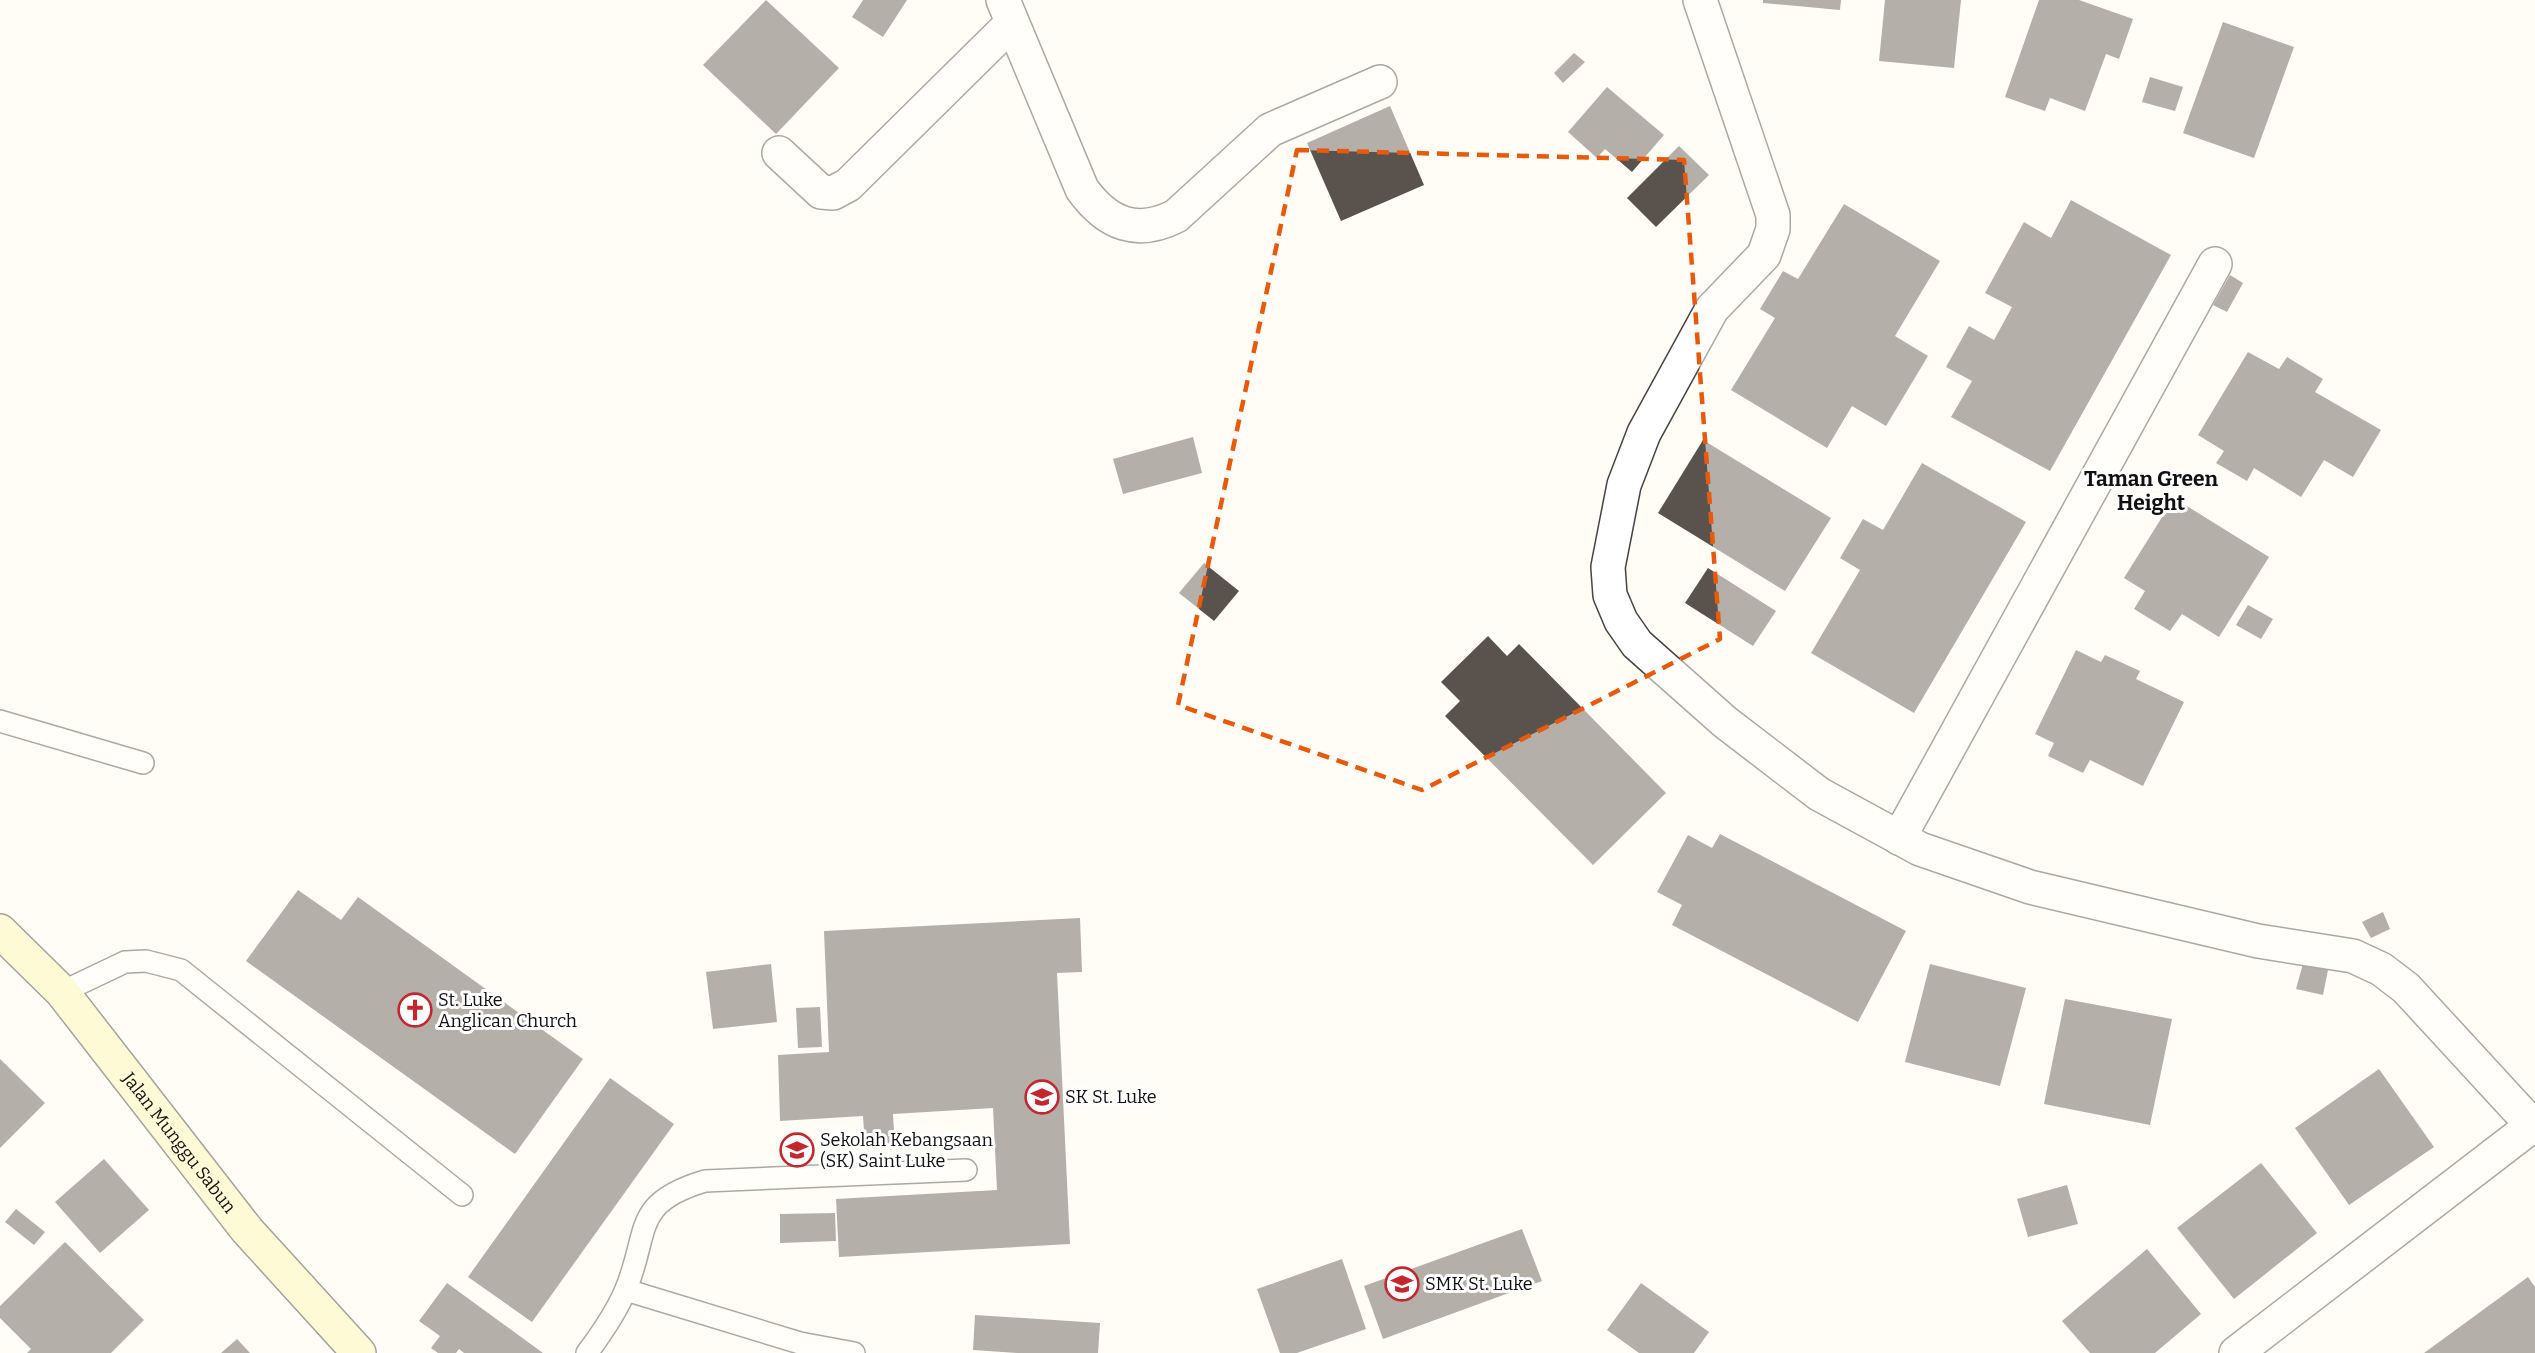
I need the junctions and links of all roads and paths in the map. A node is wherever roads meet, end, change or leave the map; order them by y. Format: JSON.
{"nodes":[{"id":1,"x":1700,"y":0,"type":"edge"},
{"id":2,"x":1008,"y":12,"type":"edge"},
{"id":3,"x":1380,"y":82,"type":"dead end"},
{"id":4,"x":779,"y":153,"type":"dead end"},
{"id":5,"x":2216,"y":264,"type":"dead end"},
{"id":6,"x":0,"y":721,"type":"edge"},
{"id":7,"x":143,"y":763,"type":"dead end"},
{"id":8,"x":1899,"y":838,"type":"junction"},
{"id":9,"x":0,"y":931,"type":"edge"},
{"id":10,"x":62,"y":992,"type":"junction"},
{"id":11,"x":2534,"y":1127,"type":"edge"},
{"id":12,"x":966,"y":1170,"type":"dead end"},
{"id":13,"x":462,"y":1195,"type":"dead end"},
{"id":14,"x":626,"y":1290,"type":"junction"},
{"id":15,"x":359,"y":1353,"type":"edge"},
{"id":16,"x":587,"y":1353,"type":"edge"},
{"id":17,"x":854,"y":1353,"type":"edge"},
{"id":18,"x":2236,"y":1353,"type":"edge"}],
"edges":[{"from":1,"to":8,"type":"street"},
{"from":2,"to":3,"type":"street"},
{"from":2,"to":4,"type":"street"},
{"from":5,"to":8,"type":"street"},
{"from":6,"to":7,"type":"lane"},
{"from":8,"to":11,"type":"street"},
{"from":9,"to":10,"type":"street","name":"Jalan Munggu Sabun"},
{"from":10,"to":13,"type":"lane"},
{"from":10,"to":15,"type":"street","name":"Jalan Munggu Sabun"},
{"from":11,"to":18,"type":"street"},
{"from":12,"to":14,"type":"lane"},
{"from":14,"to":16,"type":"lane"},
{"from":14,"to":17,"type":"lane"}]}
